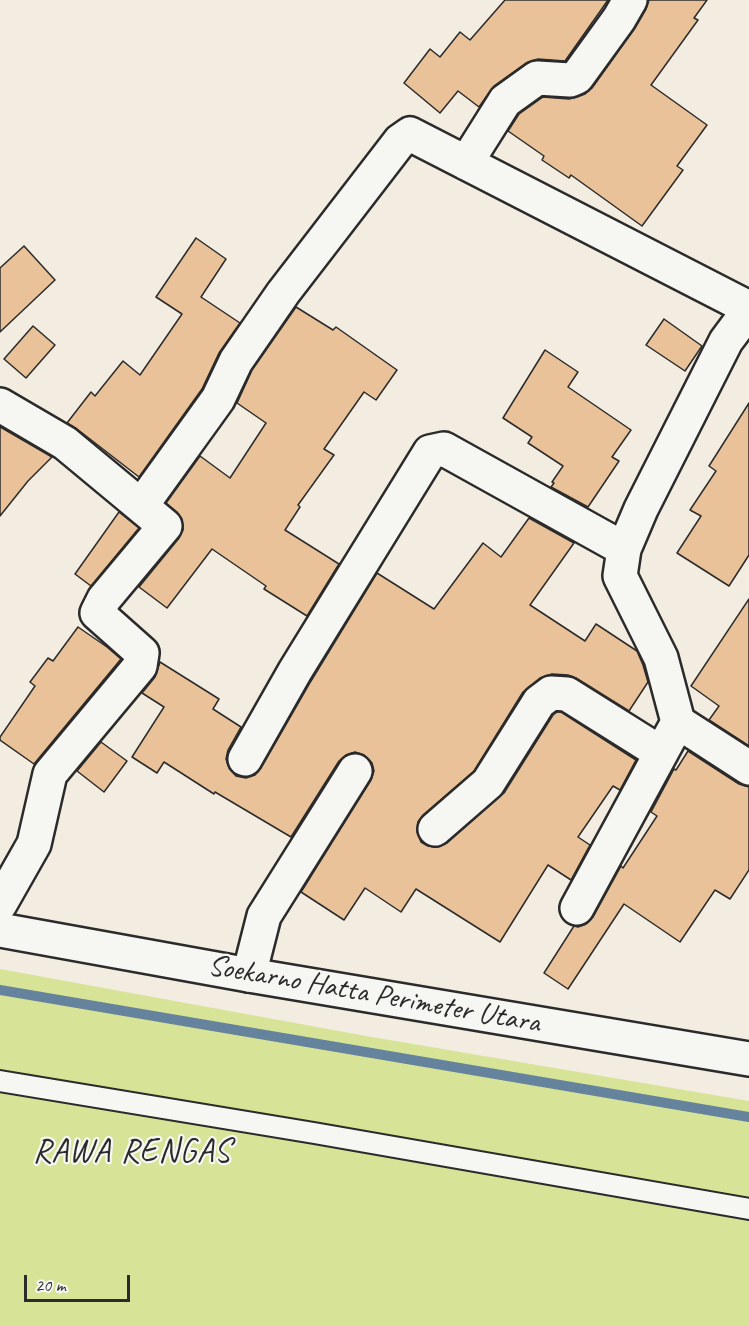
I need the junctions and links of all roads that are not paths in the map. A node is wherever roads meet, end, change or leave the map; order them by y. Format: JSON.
{"nodes":[{"id":1,"x":630,"y":0,"type":"edge"},
{"id":2,"x":466,"y":163,"type":"junction"},
{"id":3,"x":749,"y":309,"type":"edge"},
{"id":4,"x":0,"y":405,"type":"edge"},
{"id":5,"x":141,"y":506,"type":"junction"},
{"id":6,"x":624,"y":549,"type":"junction"},
{"id":7,"x":678,"y":722,"type":"junction"},
{"id":8,"x":661,"y":753,"type":"junction"},
{"id":9,"x":245,"y":759,"type":"dead end"},
{"id":10,"x":749,"y":768,"type":"edge"},
{"id":11,"x":355,"y":771,"type":"dead end"},
{"id":12,"x":435,"y":829,"type":"dead end"},
{"id":13,"x":0,"y":904,"type":"edge"},
{"id":14,"x":577,"y":908,"type":"dead end"},
{"id":15,"x":0,"y":930,"type":"edge"},
{"id":16,"x":249,"y":975,"type":"junction"},
{"id":17,"x":749,"y":1059,"type":"edge"},
{"id":18,"x":0,"y":1081,"type":"edge"},
{"id":19,"x":749,"y":1209,"type":"edge"}],
"edges":[{"from":1,"to":2,"type":"street"},
{"from":2,"to":3,"type":"street"},
{"from":2,"to":5,"type":"street"},
{"from":3,"to":6,"type":"street"},
{"from":4,"to":5,"type":"street"},
{"from":5,"to":13,"type":"street"},
{"from":6,"to":7,"type":"street"},
{"from":6,"to":9,"type":"street"},
{"from":7,"to":8,"type":"street"},
{"from":7,"to":10,"type":"street"},
{"from":8,"to":12,"type":"street"},
{"from":8,"to":14,"type":"street"},
{"from":11,"to":16,"type":"street"},
{"from":15,"to":16,"type":"street","name":"Soekarno Hatta Perimeter Utara"},
{"from":16,"to":17,"type":"street","name":"Soekarno Hatta Perimeter Utara"},
{"from":18,"to":19,"type":"lane"}]}
